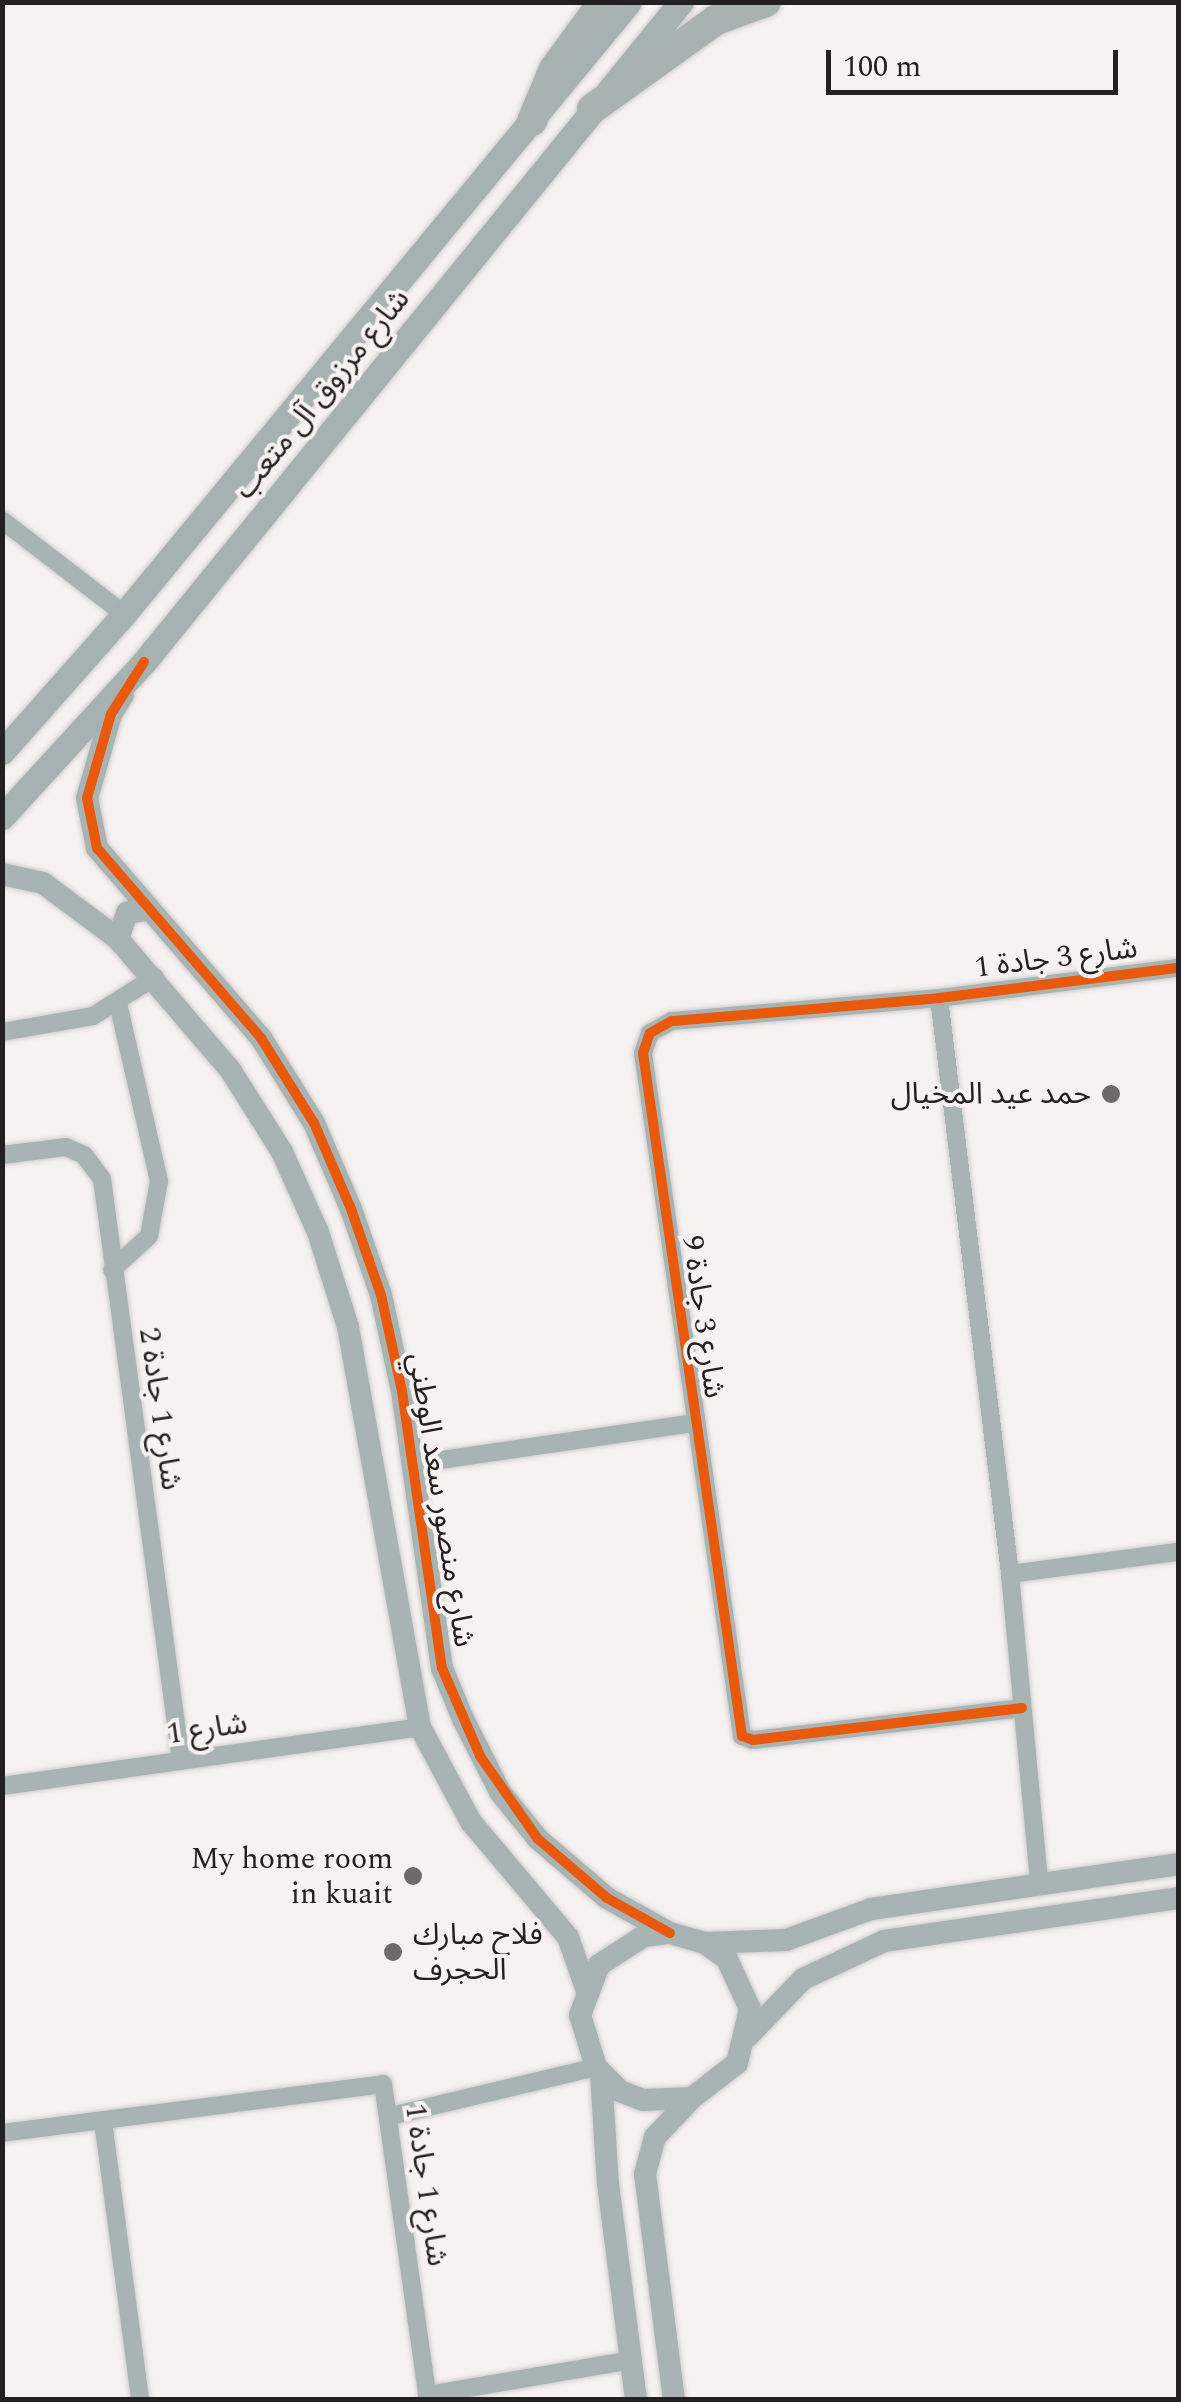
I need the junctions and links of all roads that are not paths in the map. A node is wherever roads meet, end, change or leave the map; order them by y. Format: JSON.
{"nodes":[{"id":1,"x":604,"y":2,"type":"edge"},
{"id":2,"x":630,"y":2,"type":"edge"},
{"id":3,"x":681,"y":2,"type":"edge"},
{"id":4,"x":766,"y":2,"type":"edge"},
{"id":5,"x":592,"y":109,"type":"junction"},
{"id":6,"x":532,"y":121,"type":"junction"},
{"id":7,"x":2,"y":520,"type":"edge"},
{"id":8,"x":124,"y":614,"type":"junction"},
{"id":9,"x":144,"y":662,"type":"junction"},
{"id":10,"x":2,"y":752,"type":"edge"},
{"id":11,"x":2,"y":817,"type":"edge"},
{"id":12,"x":2,"y":874,"type":"edge"},
{"id":13,"x":146,"y":910,"type":"junction"},
{"id":14,"x":118,"y":939,"type":"junction"},
{"id":15,"x":1178,"y":968,"type":"edge"},
{"id":16,"x":156,"y":978,"type":"junction"},
{"id":17,"x":939,"y":998,"type":"junction"},
{"id":18,"x":118,"y":1004,"type":"junction"},
{"id":19,"x":2,"y":1032,"type":"edge"},
{"id":20,"x":2,"y":1155,"type":"edge"},
{"id":21,"x":112,"y":1270,"type":"junction"},
{"id":22,"x":693,"y":1423,"type":"junction"},
{"id":23,"x":413,"y":1464,"type":"junction"},
{"id":24,"x":1178,"y":1552,"type":"edge"},
{"id":25,"x":1010,"y":1574,"type":"junction"},
{"id":26,"x":1022,"y":1708,"type":"junction"},
{"id":27,"x":420,"y":1727,"type":"junction"},
{"id":28,"x":181,"y":1760,"type":"junction"},
{"id":29,"x":2,"y":1786,"type":"edge"},
{"id":30,"x":1178,"y":1864,"type":"edge"},
{"id":31,"x":1039,"y":1883,"type":"junction"},
{"id":32,"x":1178,"y":1898,"type":"edge"},
{"id":33,"x":670,"y":1933,"type":"junction"},
{"id":34,"x":705,"y":1943,"type":"junction"},
{"id":35,"x":586,"y":1988,"type":"junction"},
{"id":36,"x":748,"y":2036,"type":"junction"},
{"id":37,"x":598,"y":2071,"type":"junction"},
{"id":38,"x":692,"y":2098,"type":"junction"},
{"id":39,"x":390,"y":2116,"type":"junction"},
{"id":40,"x":103,"y":2121,"type":"junction"},
{"id":41,"x":2,"y":2133,"type":"edge"},
{"id":42,"x":632,"y":2360,"type":"junction"},
{"id":43,"x":427,"y":2397,"type":"edge"},
{"id":44,"x":140,"y":2400,"type":"edge"},
{"id":45,"x":636,"y":2400,"type":"edge"},
{"id":46,"x":674,"y":2400,"type":"edge"}],
"edges":[{"from":1,"to":6,"type":"highway"},
{"from":2,"to":6,"type":"main road","name":"شارع مرزوق آل متعب"},
{"from":3,"to":5,"type":"main road","name":"شارع مرزوق آل متعب"},
{"from":4,"to":5,"type":"highway"},
{"from":5,"to":9,"type":"main road","name":"شارع مرزوق آل متعب"},
{"from":6,"to":8,"type":"main road","name":"شارع مرزوق آل متعب"},
{"from":7,"to":8,"type":"street"},
{"from":8,"to":10,"type":"main road","name":"شارع مرزوق آل متعب"},
{"from":9,"to":11,"type":"main road","name":"شارع مرزوق آل متعب"},
{"from":9,"to":13,"type":"street","name":"شارع منصور سعد الوطني"},
{"from":12,"to":14,"type":"street","name":"شارع منصور سعد الوطني"},
{"from":13,"to":14,"type":"street"},
{"from":13,"to":23,"type":"street","name":"شارع منصور سعد الوطني"},
{"from":14,"to":16,"type":"street","name":"شارع منصور سعد الوطني"},
{"from":15,"to":17,"type":"street","name":"شارع 3 جادة 1"},
{"from":16,"to":18,"type":"street"},
{"from":16,"to":27,"type":"street","name":"شارع منصور سعد الوطني"},
{"from":17,"to":22,"type":"street","name":"شارع 3 جادة 9"},
{"from":17,"to":25,"type":"street"},
{"from":18,"to":19,"type":"street"},
{"from":18,"to":21,"type":"street"},
{"from":20,"to":21,"type":"street","name":"شارع 1 جادة 2"},
{"from":21,"to":28,"type":"street","name":"شارع 1 جادة 2"},
{"from":22,"to":23,"type":"street","name":"شارع 3 جادة 9"},
{"from":22,"to":26,"type":"street","name":"شارع 3 جادة 9"},
{"from":23,"to":33,"type":"street","name":"شارع منصور سعد الوطني"},
{"from":24,"to":25,"type":"street"},
{"from":25,"to":26,"type":"street"},
{"from":26,"to":31,"type":"street"},
{"from":27,"to":28,"type":"street","name":"شارع 1"},
{"from":27,"to":35,"type":"street","name":"شارع منصور سعد الوطني"},
{"from":28,"to":29,"type":"street","name":"شارع 1"},
{"from":30,"to":31,"type":"street"},
{"from":31,"to":34,"type":"street"},
{"from":32,"to":36,"type":"street"},
{"from":33,"to":34,"type":"street"},
{"from":33,"to":35,"type":"street"},
{"from":34,"to":36,"type":"street"},
{"from":35,"to":37,"type":"street"},
{"from":36,"to":38,"type":"street"},
{"from":37,"to":38,"type":"street"},
{"from":37,"to":39,"type":"street"},
{"from":37,"to":42,"type":"street"},
{"from":38,"to":46,"type":"street"},
{"from":39,"to":40,"type":"street","name":"شارع 1 جادة 1"},
{"from":39,"to":43,"type":"street","name":"شارع 1 جادة 1"},
{"from":40,"to":41,"type":"street","name":"شارع 1 جادة 1"},
{"from":40,"to":44,"type":"street"},
{"from":42,"to":43,"type":"street","name":"شارع 1 جادة 1"},
{"from":42,"to":45,"type":"street"}]}
